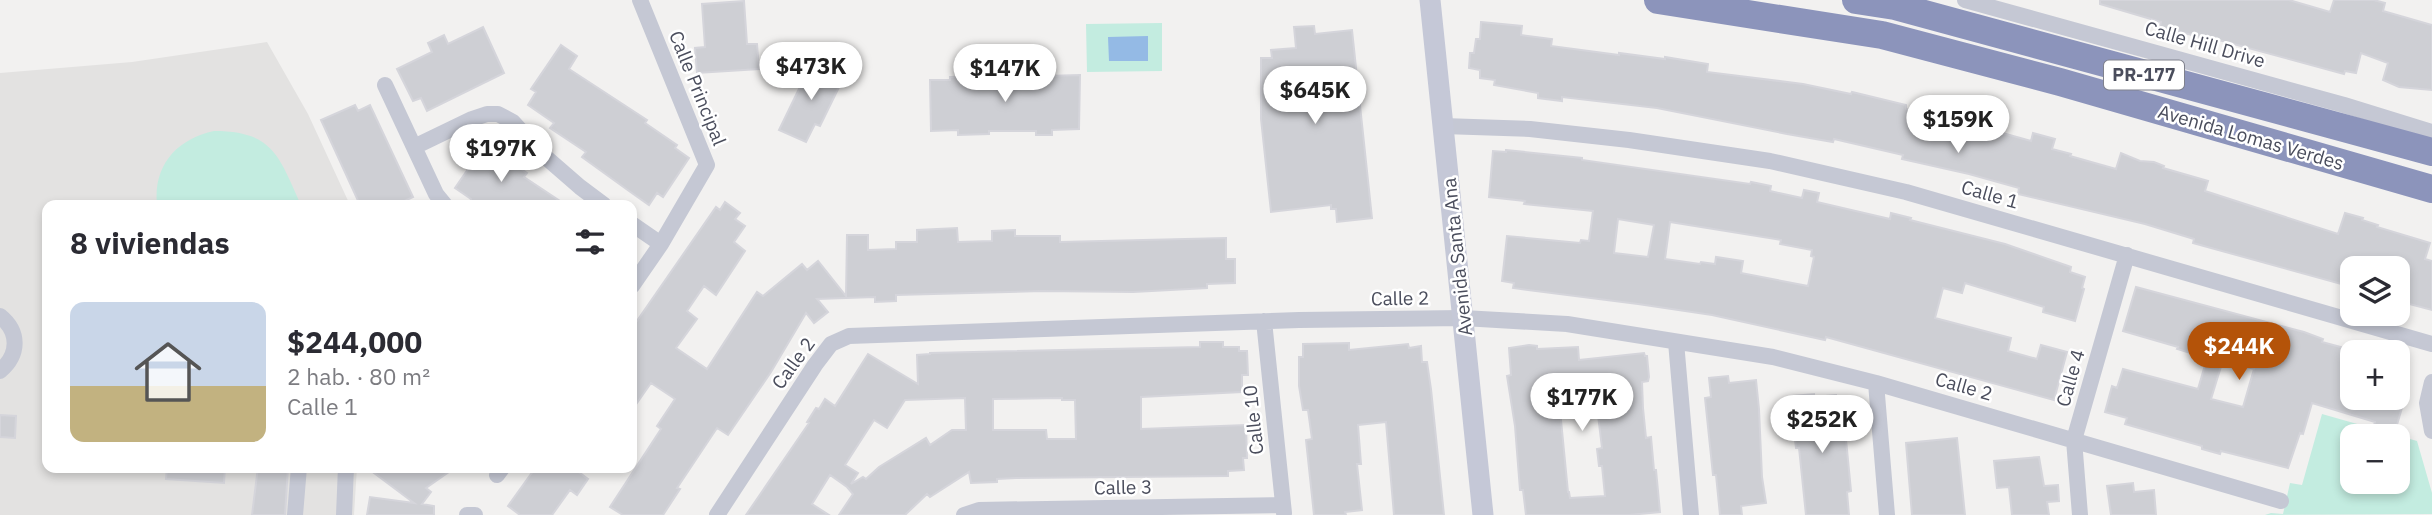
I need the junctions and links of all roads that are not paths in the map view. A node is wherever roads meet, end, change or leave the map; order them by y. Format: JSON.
{"nodes":[{"id":1,"x":640,"y":0,"type":"edge"},
{"id":2,"x":1430,"y":0,"type":"edge"},
{"id":3,"x":1658,"y":0,"type":"edge"},
{"id":4,"x":1856,"y":0,"type":"edge"},
{"id":5,"x":1965,"y":0,"type":"edge"},
{"id":6,"x":385,"y":85,"type":"dead end"},
{"id":7,"x":1443,"y":126,"type":"junction"},
{"id":8,"x":2432,"y":132,"type":"edge"},
{"id":9,"x":414,"y":147,"type":"junction"},
{"id":10,"x":2432,"y":152,"type":"edge"},
{"id":11,"x":2432,"y":189,"type":"edge"},
{"id":12,"x":441,"y":200,"type":"edge"},
{"id":13,"x":597,"y":200,"type":"edge"},
{"id":14,"x":637,"y":227,"type":"edge"},
{"id":15,"x":661,"y":244,"type":"junction"},
{"id":16,"x":2127,"y":255,"type":"junction"},
{"id":17,"x":637,"y":278,"type":"edge"},
{"id":18,"x":0,"y":316,"type":"edge"},
{"id":19,"x":1463,"y":318,"type":"junction"},
{"id":20,"x":1264,"y":321,"type":"junction"},
{"id":21,"x":1676,"y":342,"type":"junction"},
{"id":22,"x":2432,"y":344,"type":"edge"},
{"id":23,"x":0,"y":371,"type":"edge"},
{"id":24,"x":2432,"y":382,"type":"edge"},
{"id":25,"x":1876,"y":383,"type":"junction"},
{"id":26,"x":2432,"y":431,"type":"edge"},
{"id":27,"x":2074,"y":440,"type":"junction"},
{"id":28,"x":299,"y":473,"type":"edge"},
{"id":29,"x":346,"y":473,"type":"edge"},
{"id":30,"x":2281,"y":501,"type":"dead end"},
{"id":31,"x":1284,"y":510,"type":"edge"},
{"id":32,"x":1102,"y":512,"type":"edge"},
{"id":33,"x":296,"y":515,"type":"edge"},
{"id":34,"x":344,"y":515,"type":"edge"},
{"id":35,"x":467,"y":515,"type":"edge"},
{"id":36,"x":475,"y":515,"type":"edge"},
{"id":37,"x":717,"y":515,"type":"edge"},
{"id":38,"x":964,"y":515,"type":"edge"},
{"id":39,"x":1483,"y":515,"type":"edge"},
{"id":40,"x":1691,"y":515,"type":"edge"},
{"id":41,"x":1887,"y":515,"type":"edge"},
{"id":42,"x":2080,"y":515,"type":"edge"}],
"edges":[{"from":1,"to":15,"type":"street","name":"Calle Principal"},
{"from":2,"to":7,"type":"street","name":"Avenida Santa Ana"},
{"from":3,"to":11,"type":"highway","name":"Avenida Lomas Verdes","number":"PR-177"},
{"from":4,"to":10,"type":"highway","name":"Avenida Lomas Verdes","number":"PR-177"},
{"from":5,"to":8,"type":"street","name":"Calle Hill Drive"},
{"from":6,"to":9,"type":"street"},
{"from":7,"to":16,"type":"street","name":"Calle 1"},
{"from":7,"to":19,"type":"street","name":"Avenida Santa Ana"},
{"from":9,"to":12,"type":"street"},
{"from":9,"to":13,"type":"street"},
{"from":14,"to":15,"type":"street"},
{"from":15,"to":17,"type":"street","name":"Calle Principal"},
{"from":16,"to":22,"type":"street","name":"Calle 1"},
{"from":16,"to":27,"type":"street","name":"Calle 4"},
{"from":18,"to":23,"type":"street"},
{"from":19,"to":20,"type":"street","name":"Calle 2"},
{"from":19,"to":21,"type":"street","name":"Calle 2"},
{"from":19,"to":39,"type":"street","name":"Avenida Santa Ana"},
{"from":20,"to":31,"type":"street","name":"Calle 10"},
{"from":20,"to":37,"type":"street","name":"Calle 2"},
{"from":21,"to":25,"type":"street","name":"Calle 2"},
{"from":21,"to":40,"type":"street"},
{"from":24,"to":26,"type":"street"},
{"from":25,"to":27,"type":"street","name":"Calle 2"},
{"from":25,"to":41,"type":"street"},
{"from":27,"to":30,"type":"street","name":"Calle 2"},
{"from":27,"to":42,"type":"street","name":"Calle 4"},
{"from":28,"to":33,"type":"street"},
{"from":29,"to":34,"type":"street"},
{"from":31,"to":32,"type":"street","name":"Calle 3"},
{"from":32,"to":38,"type":"street","name":"Calle 3"},
{"from":35,"to":36,"type":"street"}]}
